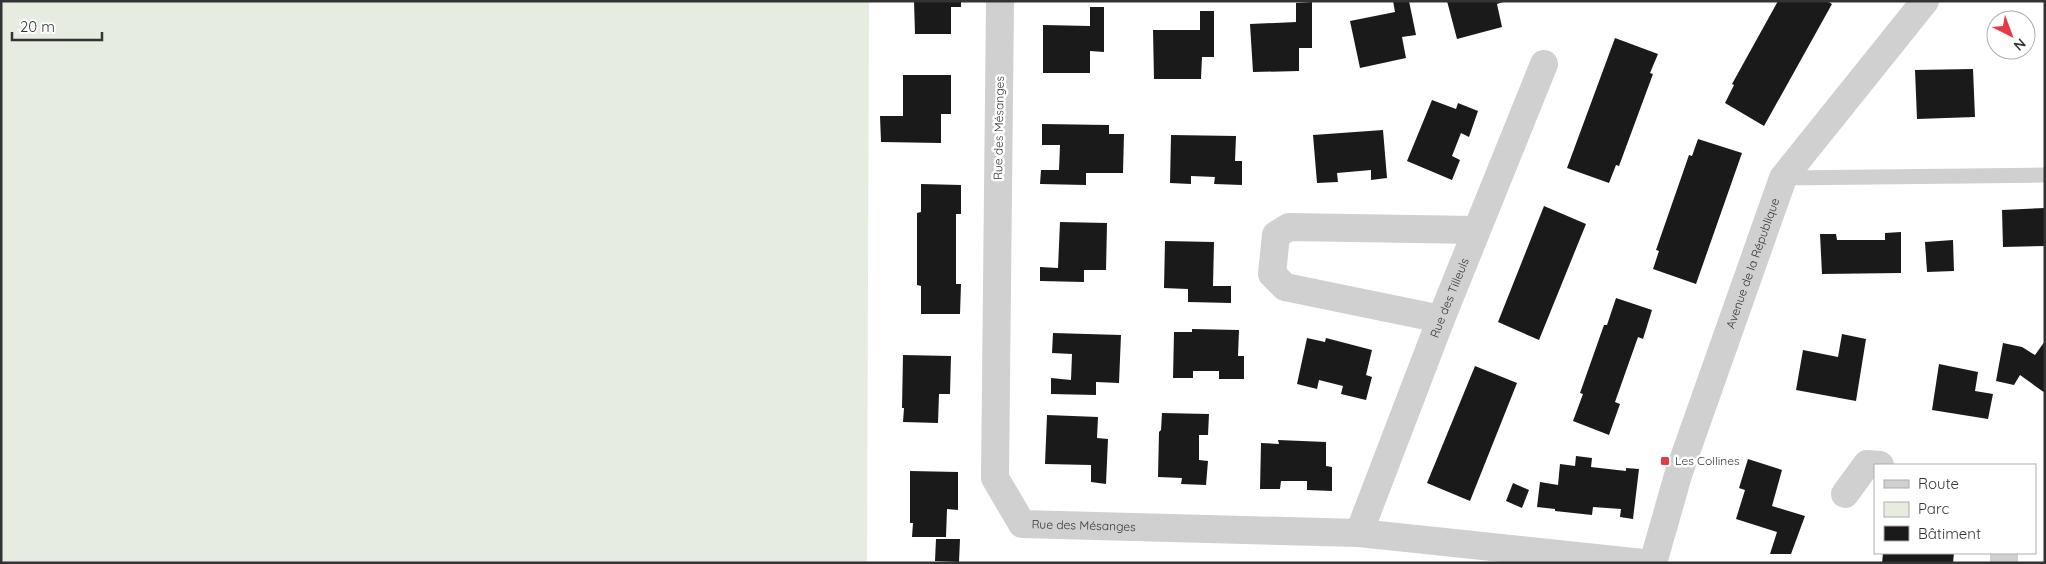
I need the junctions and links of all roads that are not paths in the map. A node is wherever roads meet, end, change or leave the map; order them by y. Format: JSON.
{"nodes":[{"id":1,"x":1000,"y":1,"type":"edge"},
{"id":2,"x":1925,"y":1,"type":"edge"},
{"id":3,"x":1544,"y":64,"type":"dead end"},
{"id":4,"x":2045,"y":175,"type":"edge"},
{"id":5,"x":1782,"y":178,"type":"junction"},
{"id":6,"x":1476,"y":230,"type":"junction"},
{"id":7,"x":1441,"y":319,"type":"junction"},
{"id":8,"x":1874,"y":465,"type":"edge"},
{"id":9,"x":1845,"y":494,"type":"dead end"},
{"id":10,"x":1359,"y":533,"type":"junction"},
{"id":11,"x":1643,"y":563,"type":"edge"},
{"id":12,"x":1653,"y":563,"type":"edge"}],
"edges":[{"from":1,"to":10,"type":"street","name":"Rue des Mésanges"},
{"from":2,"to":5,"type":"street","name":"Avenue de la République"},
{"from":3,"to":6,"type":"street","name":"Rue des Tilleuls"},
{"from":4,"to":5,"type":"lane"},
{"from":5,"to":12,"type":"street","name":"Avenue de la République"},
{"from":6,"to":7,"type":"street","name":"Rue des Tilleuls"},
{"from":6,"to":7,"type":"street"},
{"from":7,"to":10,"type":"street","name":"Rue des Tilleuls"},
{"from":8,"to":9,"type":"street"},
{"from":10,"to":11,"type":"street","name":"Rue des Mésanges"}]}
